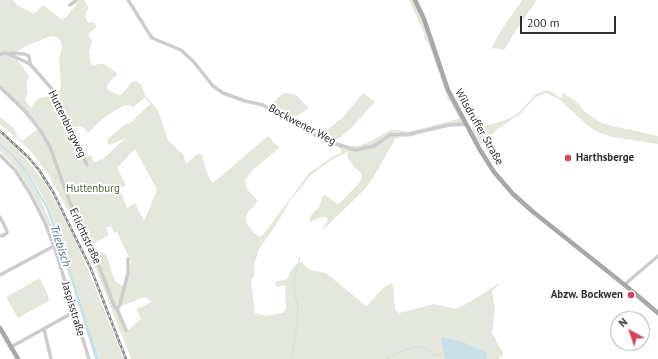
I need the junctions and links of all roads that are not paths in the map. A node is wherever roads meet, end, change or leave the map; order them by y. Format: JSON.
{"nodes":[{"id":1,"x":77,"y":0,"type":"edge"},
{"id":2,"x":128,"y":0,"type":"edge"},
{"id":3,"x":415,"y":0,"type":"edge"},
{"id":4,"x":70,"y":5,"type":"dead end"},
{"id":5,"x":6,"y":53,"type":"junction"},
{"id":6,"x":0,"y":54,"type":"edge"},
{"id":7,"x":30,"y":64,"type":"junction"},
{"id":8,"x":0,"y":87,"type":"edge"},
{"id":9,"x":466,"y":124,"type":"junction"},
{"id":10,"x":0,"y":155,"type":"edge"},
{"id":11,"x":87,"y":165,"type":"dead end"},
{"id":12,"x":0,"y":217,"type":"edge"},
{"id":13,"x":0,"y":235,"type":"edge"},
{"id":14,"x":54,"y":246,"type":"junction"},
{"id":15,"x":658,"y":256,"type":"edge"},
{"id":16,"x":128,"y":259,"type":"dead end"},
{"id":17,"x":0,"y":275,"type":"edge"},
{"id":18,"x":624,"y":285,"type":"junction"},
{"id":19,"x":117,"y":309,"type":"junction"},
{"id":20,"x":74,"y":312,"type":"junction"},
{"id":21,"x":658,"y":314,"type":"edge"},
{"id":22,"x":0,"y":328,"type":"edge"},
{"id":23,"x":44,"y":329,"type":"junction"},
{"id":24,"x":126,"y":330,"type":"dead end"},
{"id":25,"x":11,"y":347,"type":"junction"},
{"id":26,"x":18,"y":359,"type":"edge"},
{"id":27,"x":51,"y":359,"type":"edge"},
{"id":28,"x":88,"y":359,"type":"edge"}],
"edges":[{"from":1,"to":4,"type":"street"},
{"from":2,"to":9,"type":"street","name":"Bockwener Weg"},
{"from":3,"to":9,"type":"main road","name":"Wilsdruffer Straße"},
{"from":5,"to":6,"type":"street","name":"Huttenburgweg"},
{"from":5,"to":7,"type":"street","name":"Huttenburgweg"},
{"from":5,"to":7,"type":"street","name":"Huttenburgweg"},
{"from":7,"to":11,"type":"street","name":"Huttenburgweg"},
{"from":8,"to":19,"type":"street","name":"Erlichtstraße"},
{"from":9,"to":18,"type":"main road","name":"Wilsdruffer Straße"},
{"from":10,"to":14,"type":"street","name":"Jaspisstraße"},
{"from":12,"to":13,"type":"street"},
{"from":14,"to":17,"type":"street"},
{"from":14,"to":20,"type":"street","name":"Jaspisstraße"},
{"from":15,"to":18,"type":"street"},
{"from":16,"to":19,"type":"street"},
{"from":18,"to":21,"type":"main road","name":"Wilsdruffer Straße"},
{"from":19,"to":24,"type":"street","name":"Erlichtstraße"},
{"from":20,"to":23,"type":"street"},
{"from":20,"to":28,"type":"street","name":"Jaspisstraße"},
{"from":22,"to":25,"type":"main road"},
{"from":23,"to":25,"type":"street"},
{"from":23,"to":27,"type":"street"},
{"from":25,"to":26,"type":"main road"}]}
